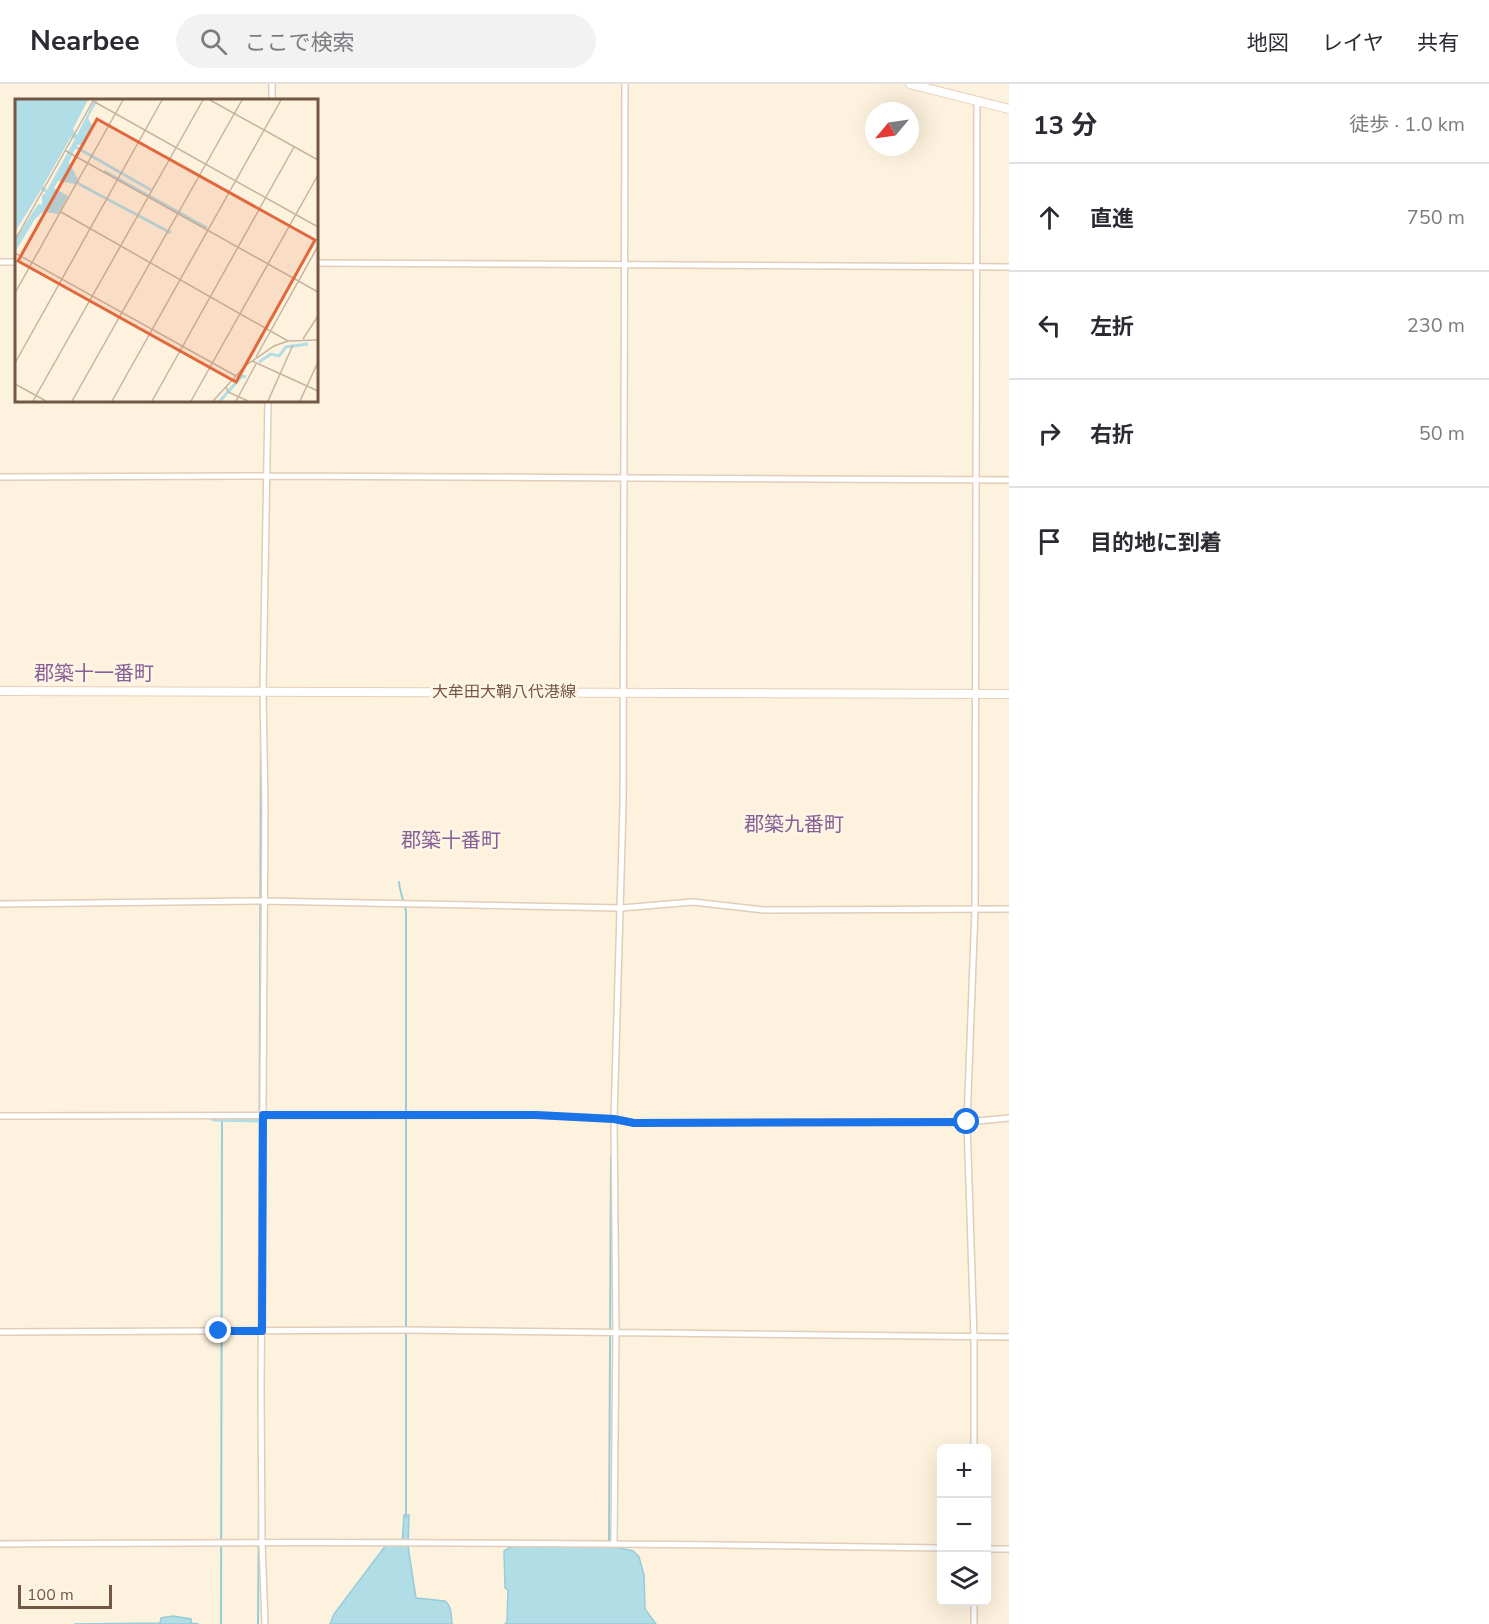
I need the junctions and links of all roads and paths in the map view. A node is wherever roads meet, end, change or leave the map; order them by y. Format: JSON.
{"nodes":[{"id":1,"x":625,"y":84,"type":"edge"},
{"id":2,"x":910,"y":84,"type":"edge"},
{"id":3,"x":977,"y":100,"type":"junction"},
{"id":4,"x":1009,"y":109,"type":"edge"},
{"id":5,"x":318,"y":262,"type":"edge"},
{"id":6,"x":624,"y":265,"type":"junction"},
{"id":7,"x":976,"y":267,"type":"junction"},
{"id":8,"x":1009,"y":267,"type":"edge"},
{"id":9,"x":268,"y":402,"type":"edge"},
{"id":10,"x":266,"y":476,"type":"junction"},
{"id":11,"x":0,"y":477,"type":"edge"},
{"id":12,"x":624,"y":479,"type":"junction"},
{"id":13,"x":975,"y":480,"type":"junction"},
{"id":14,"x":1009,"y":480,"type":"edge"},
{"id":15,"x":263,"y":691,"type":"junction"},
{"id":16,"x":0,"y":692,"type":"edge"},
{"id":17,"x":622,"y":693,"type":"junction"},
{"id":18,"x":974,"y":693,"type":"junction"},
{"id":19,"x":1009,"y":694,"type":"edge"},
{"id":20,"x":263,"y":901,"type":"junction"},
{"id":21,"x":0,"y":904,"type":"edge"},
{"id":22,"x":621,"y":908,"type":"junction"},
{"id":23,"x":975,"y":909,"type":"junction"},
{"id":24,"x":1009,"y":909,"type":"edge"},
{"id":25,"x":260,"y":1115,"type":"junction"},
{"id":26,"x":0,"y":1116,"type":"edge"},
{"id":27,"x":1009,"y":1118,"type":"edge"},
{"id":28,"x":614,"y":1119,"type":"junction"},
{"id":29,"x":967,"y":1122,"type":"junction"},
{"id":30,"x":259,"y":1331,"type":"junction"},
{"id":31,"x":0,"y":1332,"type":"edge"},
{"id":32,"x":613,"y":1333,"type":"junction"},
{"id":33,"x":1009,"y":1337,"type":"edge"},
{"id":34,"x":974,"y":1338,"type":"junction"},
{"id":35,"x":974,"y":1444,"type":"edge"},
{"id":36,"x":258,"y":1542,"type":"junction"},
{"id":37,"x":610,"y":1543,"type":"junction"},
{"id":38,"x":0,"y":1544,"type":"edge"},
{"id":39,"x":937,"y":1548,"type":"edge"},
{"id":40,"x":991,"y":1549,"type":"edge"},
{"id":41,"x":1009,"y":1549,"type":"edge"},
{"id":42,"x":974,"y":1606,"type":"edge"},
{"id":43,"x":265,"y":1624,"type":"edge"},
{"id":44,"x":974,"y":1624,"type":"edge"}],
"edges":[{"from":1,"to":6,"type":"street"},
{"from":2,"to":3,"type":"main road"},
{"from":3,"to":4,"type":"main road"},
{"from":3,"to":7,"type":"street"},
{"from":5,"to":6,"type":"street"},
{"from":6,"to":7,"type":"street"},
{"from":6,"to":12,"type":"street"},
{"from":7,"to":8,"type":"street"},
{"from":7,"to":13,"type":"street"},
{"from":9,"to":10,"type":"street"},
{"from":10,"to":11,"type":"street"},
{"from":10,"to":12,"type":"street"},
{"from":10,"to":15,"type":"street"},
{"from":12,"to":13,"type":"street"},
{"from":12,"to":17,"type":"street"},
{"from":13,"to":14,"type":"street"},
{"from":13,"to":18,"type":"street"},
{"from":15,"to":16,"type":"main road","name":"大牟田大鞘八代港線"},
{"from":15,"to":17,"type":"main road","name":"大牟田大鞘八代港線"},
{"from":15,"to":20,"type":"street"},
{"from":17,"to":18,"type":"main road","name":"大牟田大鞘八代港線"},
{"from":17,"to":22,"type":"street"},
{"from":18,"to":19,"type":"main road","name":"大牟田大鞘八代港線"},
{"from":18,"to":23,"type":"street"},
{"from":20,"to":21,"type":"street"},
{"from":20,"to":22,"type":"street"},
{"from":20,"to":25,"type":"street"},
{"from":22,"to":23,"type":"street"},
{"from":22,"to":28,"type":"street"},
{"from":23,"to":24,"type":"street"},
{"from":23,"to":29,"type":"street"},
{"from":25,"to":26,"type":"street"},
{"from":25,"to":28,"type":"street"},
{"from":25,"to":30,"type":"street"},
{"from":27,"to":29,"type":"street"},
{"from":28,"to":29,"type":"street"},
{"from":28,"to":32,"type":"street"},
{"from":29,"to":34,"type":"street"},
{"from":30,"to":31,"type":"street"},
{"from":30,"to":32,"type":"street"},
{"from":30,"to":36,"type":"street"},
{"from":32,"to":34,"type":"street"},
{"from":32,"to":37,"type":"street"},
{"from":33,"to":34,"type":"street"},
{"from":34,"to":35,"type":"street"},
{"from":36,"to":37,"type":"street"},
{"from":36,"to":38,"type":"street"},
{"from":36,"to":43,"type":"street"},
{"from":37,"to":39,"type":"street"},
{"from":40,"to":41,"type":"street"},
{"from":42,"to":44,"type":"street"}]}
